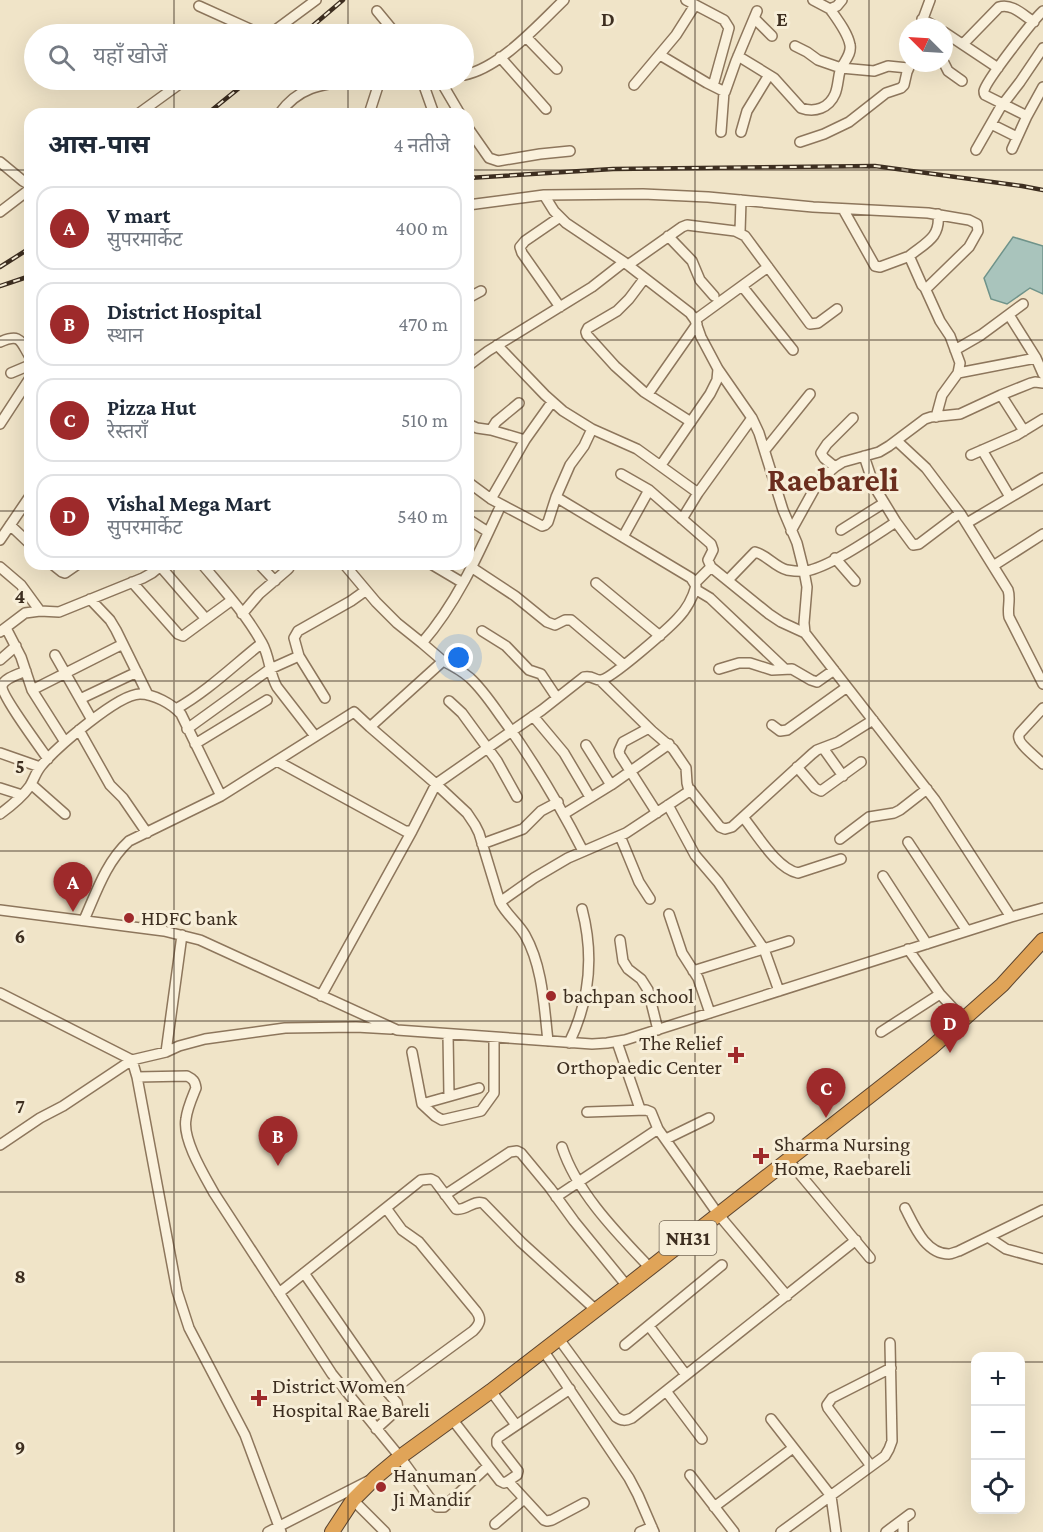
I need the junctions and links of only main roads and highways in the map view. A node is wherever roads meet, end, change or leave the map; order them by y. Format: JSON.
{"nodes":[{"id":1,"x":1043,"y":940,"type":"edge"},
{"id":2,"x":332,"y":1532,"type":"edge"}],
"edges":[{"from":1,"to":2,"type":"highway","number":"NH31"}]}
